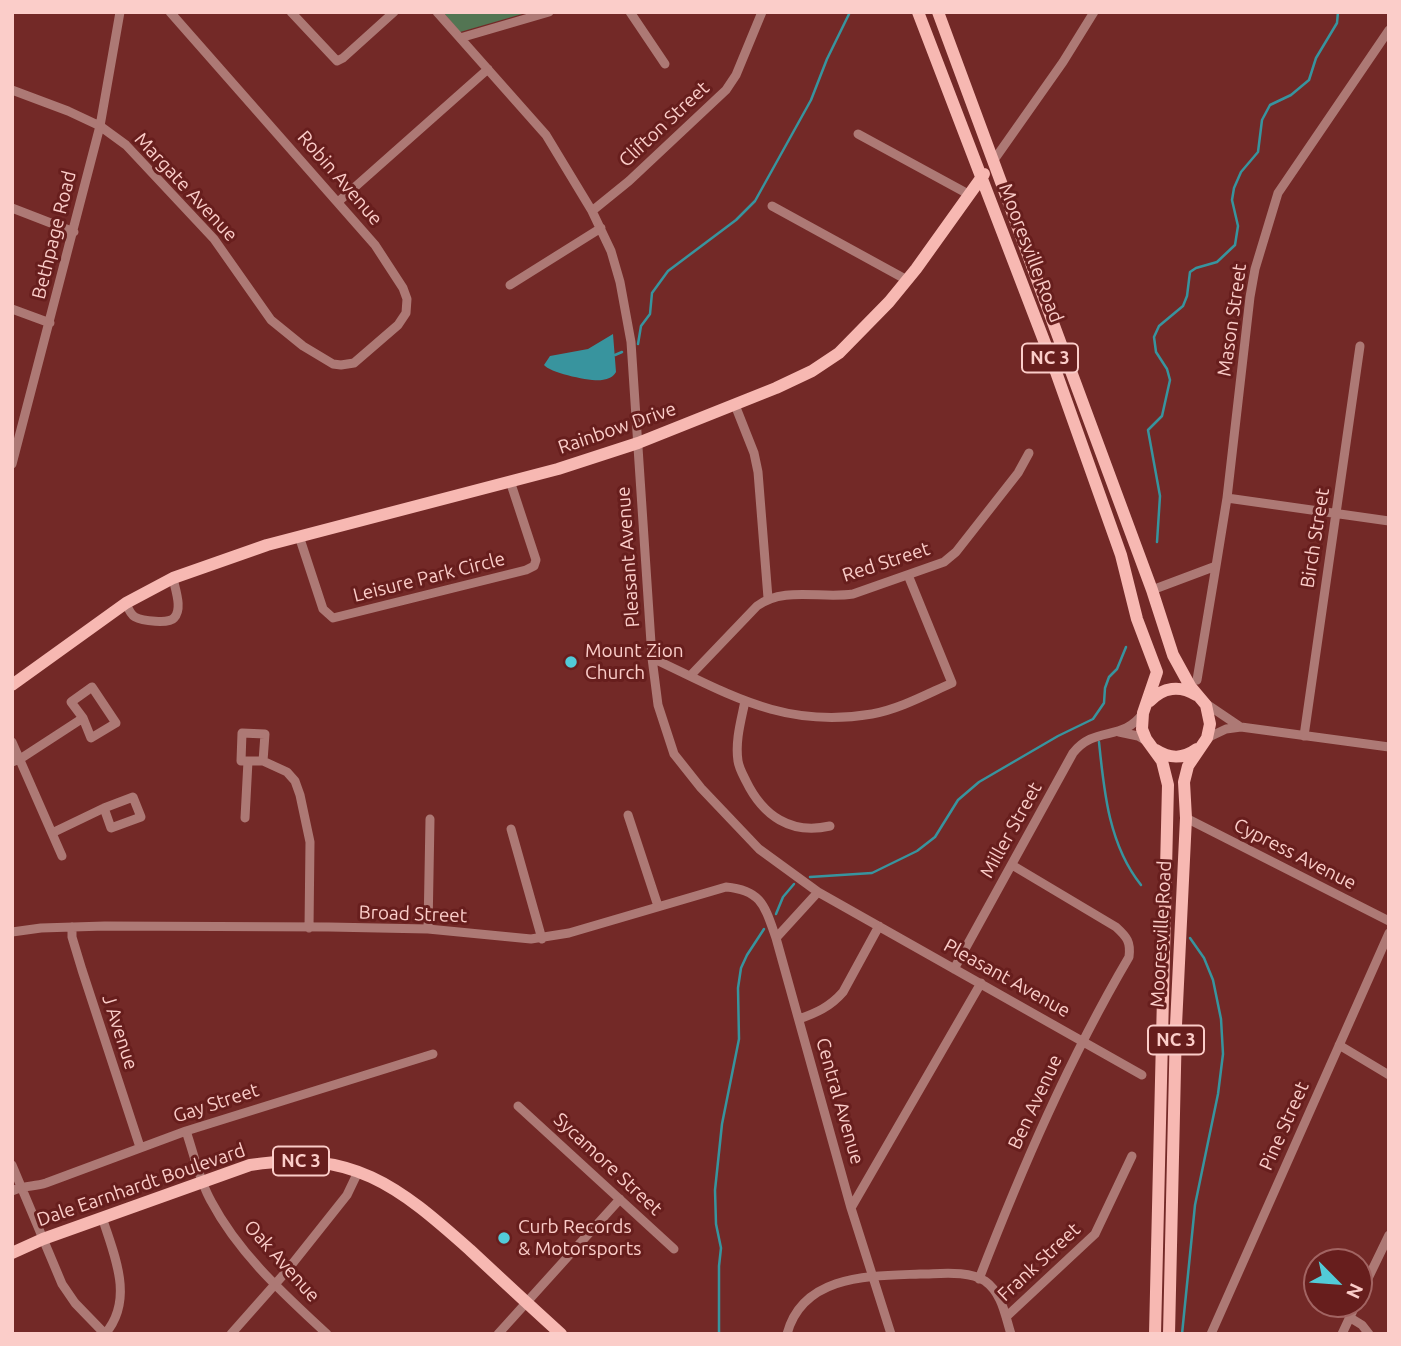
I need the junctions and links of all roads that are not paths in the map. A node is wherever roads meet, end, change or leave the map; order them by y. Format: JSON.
{"nodes":[{"id":1,"x":120,"y":12,"type":"edge"},
{"id":2,"x":170,"y":12,"type":"edge"},
{"id":3,"x":291,"y":12,"type":"edge"},
{"id":4,"x":394,"y":12,"type":"edge"},
{"id":5,"x":437,"y":12,"type":"edge"},
{"id":6,"x":549,"y":12,"type":"edge"},
{"id":7,"x":630,"y":12,"type":"edge"},
{"id":8,"x":762,"y":12,"type":"edge"},
{"id":9,"x":918,"y":12,"type":"edge"},
{"id":10,"x":939,"y":12,"type":"edge"},
{"id":11,"x":1094,"y":12,"type":"edge"},
{"id":12,"x":382,"y":16,"type":"edge"},
{"id":13,"x":1389,"y":30,"type":"edge"},
{"id":14,"x":460,"y":38,"type":"junction"},
{"id":15,"x":1386,"y":41,"type":"edge"},
{"id":16,"x":665,"y":64,"type":"dead end"},
{"id":17,"x":488,"y":69,"type":"junction"},
{"id":18,"x":12,"y":90,"type":"edge"},
{"id":19,"x":100,"y":126,"type":"junction"},
{"id":20,"x":858,"y":134,"type":"dead end"},
{"id":21,"x":994,"y":160,"type":"junction"},
{"id":22,"x":981,"y":178,"type":"junction"},
{"id":23,"x":970,"y":195,"type":"junction"},
{"id":24,"x":338,"y":202,"type":"junction"},
{"id":25,"x":772,"y":206,"type":"dead end"},
{"id":26,"x":12,"y":208,"type":"edge"},
{"id":27,"x":592,"y":211,"type":"junction"},
{"id":28,"x":601,"y":228,"type":"junction"},
{"id":29,"x":74,"y":232,"type":"junction"},
{"id":30,"x":907,"y":280,"type":"junction"},
{"id":31,"x":510,"y":285,"type":"dead end"},
{"id":32,"x":12,"y":309,"type":"edge"},
{"id":33,"x":50,"y":323,"type":"junction"},
{"id":34,"x":1360,"y":346,"type":"dead end"},
{"id":35,"x":341,"y":365,"type":"joint"},
{"id":36,"x":735,"y":405,"type":"junction"},
{"id":37,"x":17,"y":427,"type":"edge"},
{"id":38,"x":638,"y":443,"type":"junction"},
{"id":39,"x":1029,"y":453,"type":"dead end"},
{"id":40,"x":12,"y":464,"type":"edge"},
{"id":41,"x":510,"y":481,"type":"junction"},
{"id":42,"x":1227,"y":498,"type":"junction"},
{"id":43,"x":1337,"y":514,"type":"junction"},
{"id":44,"x":1389,"y":522,"type":"edge"},
{"id":45,"x":299,"y":536,"type":"junction"},
{"id":46,"x":1216,"y":566,"type":"junction"},
{"id":47,"x":908,"y":575,"type":"junction"},
{"id":48,"x":173,"y":578,"type":"junction"},
{"id":49,"x":1152,"y":590,"type":"junction"},
{"id":50,"x":768,"y":598,"type":"junction"},
{"id":51,"x":126,"y":603,"type":"junction"},
{"id":52,"x":652,"y":658,"type":"junction"},
{"id":53,"x":690,"y":676,"type":"junction"},
{"id":54,"x":1197,"y":680,"type":"dead end"},
{"id":55,"x":12,"y":685,"type":"edge"},
{"id":56,"x":1201,"y":699,"type":"junction"},
{"id":57,"x":745,"y":701,"type":"junction"},
{"id":58,"x":1144,"y":711,"type":"junction"},
{"id":59,"x":83,"y":718,"type":"junction"},
{"id":60,"x":1241,"y":727,"type":"junction"},
{"id":61,"x":1117,"y":732,"type":"junction"},
{"id":62,"x":1304,"y":736,"type":"junction"},
{"id":63,"x":1207,"y":738,"type":"junction"},
{"id":64,"x":12,"y":741,"type":"edge"},
{"id":65,"x":1152,"y":746,"type":"junction"},
{"id":66,"x":1389,"y":747,"type":"edge"},
{"id":67,"x":1198,"y":749,"type":"junction"},
{"id":68,"x":15,"y":758,"type":"edge"},
{"id":69,"x":248,"y":761,"type":"junction"},
{"id":70,"x":263,"y":761,"type":"junction"},
{"id":71,"x":104,"y":808,"type":"dead end"},
{"id":72,"x":628,"y":815,"type":"dead end"},
{"id":73,"x":245,"y":818,"type":"dead end"},
{"id":74,"x":1186,"y":818,"type":"junction"},
{"id":75,"x":430,"y":819,"type":"dead end"},
{"id":76,"x":830,"y":826,"type":"dead end"},
{"id":77,"x":511,"y":829,"type":"dead end"},
{"id":78,"x":52,"y":832,"type":"junction"},
{"id":79,"x":62,"y":856,"type":"dead end"},
{"id":80,"x":1012,"y":865,"type":"junction"},
{"id":81,"x":818,"y":892,"type":"junction"},
{"id":82,"x":658,"y":906,"type":"junction"},
{"id":83,"x":1389,"y":921,"type":"edge"},
{"id":84,"x":878,"y":926,"type":"junction"},
{"id":85,"x":72,"y":927,"type":"junction"},
{"id":86,"x":309,"y":928,"type":"junction"},
{"id":87,"x":428,"y":929,"type":"junction"},
{"id":88,"x":12,"y":932,"type":"edge"},
{"id":89,"x":1389,"y":933,"type":"edge"},
{"id":90,"x":775,"y":938,"type":"junction"},
{"id":91,"x":542,"y":939,"type":"junction"},
{"id":92,"x":954,"y":969,"type":"junction"},
{"id":93,"x":981,"y":983,"type":"junction"},
{"id":94,"x":799,"y":1019,"type":"junction"},
{"id":95,"x":1083,"y":1041,"type":"junction"},
{"id":96,"x":1339,"y":1045,"type":"junction"},
{"id":97,"x":433,"y":1054,"type":"dead end"},
{"id":98,"x":1142,"y":1074,"type":"dead end"},
{"id":99,"x":1389,"y":1075,"type":"edge"},
{"id":100,"x":518,"y":1106,"type":"dead end"},
{"id":101,"x":186,"y":1131,"type":"junction"},
{"id":102,"x":140,"y":1147,"type":"junction"},
{"id":103,"x":1132,"y":1156,"type":"dead end"},
{"id":104,"x":12,"y":1165,"type":"edge"},
{"id":105,"x":358,"y":1172,"type":"junction"},
{"id":106,"x":203,"y":1182,"type":"junction"},
{"id":107,"x":17,"y":1188,"type":"edge"},
{"id":108,"x":620,"y":1199,"type":"junction"},
{"id":109,"x":851,"y":1208,"type":"junction"},
{"id":110,"x":102,"y":1217,"type":"junction"},
{"id":111,"x":1389,"y":1234,"type":"edge"},
{"id":112,"x":43,"y":1238,"type":"junction"},
{"id":113,"x":674,"y":1249,"type":"dead end"},
{"id":114,"x":12,"y":1253,"type":"edge"},
{"id":115,"x":1373,"y":1268,"type":"edge"},
{"id":116,"x":872,"y":1276,"type":"junction"},
{"id":117,"x":979,"y":1279,"type":"junction"},
{"id":118,"x":275,"y":1284,"type":"junction"},
{"id":119,"x":527,"y":1302,"type":"junction"},
{"id":120,"x":1006,"y":1317,"type":"junction"},
{"id":121,"x":1349,"y":1318,"type":"joint"},
{"id":122,"x":105,"y":1334,"type":"edge"},
{"id":123,"x":231,"y":1334,"type":"edge"},
{"id":124,"x":327,"y":1334,"type":"edge"},
{"id":125,"x":498,"y":1334,"type":"edge"},
{"id":126,"x":561,"y":1334,"type":"edge"},
{"id":127,"x":787,"y":1334,"type":"edge"},
{"id":128,"x":891,"y":1334,"type":"edge"},
{"id":129,"x":1011,"y":1334,"type":"edge"},
{"id":130,"x":1154,"y":1334,"type":"edge"},
{"id":131,"x":1170,"y":1334,"type":"edge"},
{"id":132,"x":1211,"y":1334,"type":"edge"},
{"id":133,"x":1342,"y":1334,"type":"edge"},
{"id":134,"x":1369,"y":1334,"type":"edge"}],
"edges":[{"from":1,"to":19,"type":"street","name":"Bethpage Road"},
{"from":2,"to":24,"type":"street","name":"Robin Avenue"},
{"from":3,"to":12,"type":"street"},
{"from":4,"to":12,"type":"street"},
{"from":5,"to":14,"type":"street","name":"Pleasant Avenue"},
{"from":6,"to":14,"type":"street"},
{"from":7,"to":16,"type":"street"},
{"from":8,"to":27,"type":"street","name":"Clifton Street"},
{"from":9,"to":22,"type":"main road","name":"Mooresville Road","number":"NC 3"},
{"from":10,"to":21,"type":"main road","name":"Mooresville Road","number":"NC 3"},
{"from":11,"to":21,"type":"street","name":"Rainbow Drive"},
{"from":13,"to":15,"type":"street","name":"Mason Street"},
{"from":14,"to":17,"type":"street","name":"Pleasant Avenue"},
{"from":15,"to":42,"type":"street","name":"Mason Street"},
{"from":17,"to":24,"type":"street"},
{"from":17,"to":27,"type":"street","name":"Pleasant Avenue"},
{"from":18,"to":19,"type":"street","name":"Margate Avenue"},
{"from":19,"to":29,"type":"street","name":"Bethpage Road"},
{"from":19,"to":35,"type":"street","name":"Margate Avenue"},
{"from":20,"to":23,"type":"street"},
{"from":21,"to":22,"type":"main road","name":"Rainbow Drive"},
{"from":21,"to":49,"type":"main road","name":"Mooresville Road","number":"NC 3"},
{"from":22,"to":23,"type":"main road","name":"Rainbow Drive"},
{"from":22,"to":58,"type":"main road","name":"Mooresville Road","number":"NC 3"},
{"from":23,"to":30,"type":"main road","name":"Rainbow Drive"},
{"from":24,"to":35,"type":"street","name":"Robin Avenue"},
{"from":25,"to":30,"type":"street"},
{"from":26,"to":29,"type":"street"},
{"from":27,"to":28,"type":"street","name":"Pleasant Avenue"},
{"from":28,"to":31,"type":"street"},
{"from":28,"to":38,"type":"street","name":"Pleasant Avenue"},
{"from":29,"to":33,"type":"street","name":"Bethpage Road"},
{"from":30,"to":36,"type":"main road","name":"Rainbow Drive"},
{"from":32,"to":33,"type":"street"},
{"from":33,"to":37,"type":"street","name":"Bethpage Road"},
{"from":34,"to":43,"type":"street","name":"Birch Street"},
{"from":36,"to":38,"type":"main road","name":"Rainbow Drive"},
{"from":36,"to":50,"type":"street"},
{"from":37,"to":40,"type":"street","name":"Bethpage Road"},
{"from":38,"to":41,"type":"main road","name":"Rainbow Drive"},
{"from":38,"to":52,"type":"street","name":"Pleasant Avenue"},
{"from":39,"to":47,"type":"street","name":"Red Street"},
{"from":41,"to":45,"type":"main road","name":"Rainbow Drive"},
{"from":41,"to":45,"type":"street","name":"Leisure Park Circle"},
{"from":42,"to":43,"type":"street"},
{"from":42,"to":46,"type":"street","name":"Mason Street"},
{"from":43,"to":44,"type":"street"},
{"from":43,"to":62,"type":"street","name":"Birch Street"},
{"from":45,"to":48,"type":"main road","name":"Rainbow Drive"},
{"from":46,"to":49,"type":"street"},
{"from":46,"to":54,"type":"street","name":"Mason Street"},
{"from":47,"to":50,"type":"street","name":"Red Street"},
{"from":47,"to":57,"type":"street"},
{"from":48,"to":51,"type":"main road","name":"Rainbow Drive"},
{"from":48,"to":51,"type":"street"},
{"from":49,"to":56,"type":"main road","name":"Mooresville Road","number":"NC 3"},
{"from":50,"to":53,"type":"street"},
{"from":51,"to":55,"type":"main road","name":"Rainbow Drive"},
{"from":52,"to":53,"type":"street"},
{"from":52,"to":81,"type":"street","name":"Pleasant Avenue"},
{"from":53,"to":57,"type":"street"},
{"from":56,"to":58,"type":"main road"},
{"from":56,"to":60,"type":"street"},
{"from":56,"to":63,"type":"main road","name":"Mooresville Road"},
{"from":57,"to":76,"type":"street"},
{"from":58,"to":61,"type":"street","name":"Miller Street"},
{"from":58,"to":65,"type":"main road","name":"Mooresville Road"},
{"from":59,"to":59,"type":"street"},
{"from":59,"to":68,"type":"street"},
{"from":60,"to":62,"type":"street"},
{"from":60,"to":63,"type":"street"},
{"from":61,"to":65,"type":"street"},
{"from":61,"to":80,"type":"street","name":"Miller Street"},
{"from":62,"to":66,"type":"street"},
{"from":63,"to":67,"type":"main road","name":"Mooresville Road"},
{"from":64,"to":68,"type":"street"},
{"from":65,"to":67,"type":"main road"},
{"from":65,"to":130,"type":"main road","name":"Mooresville Road"},
{"from":67,"to":74,"type":"main road","name":"Mooresville Road","number":"NC 3"},
{"from":68,"to":78,"type":"street"},
{"from":69,"to":70,"type":"street"},
{"from":69,"to":70,"type":"street"},
{"from":69,"to":73,"type":"street"},
{"from":70,"to":86,"type":"street"},
{"from":71,"to":78,"type":"street"},
{"from":72,"to":82,"type":"street"},
{"from":74,"to":83,"type":"street","name":"Cypress Avenue"},
{"from":74,"to":131,"type":"main road","name":"Mooresville Road","number":"NC 3"},
{"from":75,"to":87,"type":"street"},
{"from":77,"to":91,"type":"street"},
{"from":78,"to":79,"type":"street"},
{"from":80,"to":92,"type":"street","name":"Miller Street"},
{"from":80,"to":95,"type":"street","name":"Ben Avenue"},
{"from":81,"to":84,"type":"street","name":"Pleasant Avenue"},
{"from":81,"to":90,"type":"street"},
{"from":82,"to":90,"type":"street","name":"Broad Street"},
{"from":82,"to":91,"type":"street","name":"Broad Street"},
{"from":84,"to":92,"type":"street","name":"Pleasant Avenue"},
{"from":84,"to":94,"type":"street"},
{"from":85,"to":86,"type":"street","name":"Broad Street"},
{"from":85,"to":88,"type":"street","name":"Broad Street"},
{"from":85,"to":102,"type":"street","name":"J Avenue"},
{"from":86,"to":87,"type":"street","name":"Broad Street"},
{"from":87,"to":91,"type":"street","name":"Broad Street"},
{"from":89,"to":96,"type":"street","name":"Pine Street"},
{"from":90,"to":94,"type":"street","name":"Central Avenue"},
{"from":92,"to":93,"type":"street","name":"Pleasant Avenue"},
{"from":93,"to":95,"type":"street","name":"Pleasant Avenue"},
{"from":93,"to":109,"type":"street"},
{"from":94,"to":109,"type":"street","name":"Central Avenue"},
{"from":95,"to":98,"type":"street","name":"Pleasant Avenue"},
{"from":95,"to":117,"type":"street","name":"Ben Avenue"},
{"from":96,"to":99,"type":"street"},
{"from":96,"to":132,"type":"street","name":"Pine Street"},
{"from":97,"to":101,"type":"street","name":"Gay Street"},
{"from":100,"to":108,"type":"street","name":"Sycamore Street"},
{"from":101,"to":102,"type":"street","name":"Gay Street"},
{"from":101,"to":106,"type":"street","name":"Oak Avenue"},
{"from":102,"to":107,"type":"street","name":"Gay Street"},
{"from":103,"to":120,"type":"street","name":"Frank Street"},
{"from":104,"to":107,"type":"street"},
{"from":105,"to":106,"type":"main road","name":"Dale Earnhardt Boulevard","number":"NC 3"},
{"from":105,"to":118,"type":"street"},
{"from":105,"to":119,"type":"main road","name":"Dale Earnhardt Boulevard","number":"NC 3"},
{"from":106,"to":110,"type":"main road","name":"Dale Earnhardt Boulevard","number":"NC 3"},
{"from":106,"to":118,"type":"street","name":"Oak Avenue"},
{"from":107,"to":112,"type":"street"},
{"from":108,"to":113,"type":"street","name":"Sycamore Street"},
{"from":108,"to":119,"type":"street"},
{"from":109,"to":116,"type":"street","name":"Central Avenue"},
{"from":110,"to":112,"type":"main road","name":"Dale Earnhardt Boulevard","number":"NC 3"},
{"from":110,"to":122,"type":"street"},
{"from":111,"to":115,"type":"street"},
{"from":112,"to":114,"type":"main road","name":"Dale Earnhardt Boulevard","number":"NC 3"},
{"from":112,"to":122,"type":"street"},
{"from":116,"to":117,"type":"street"},
{"from":116,"to":127,"type":"street"},
{"from":116,"to":128,"type":"street","name":"Central Avenue"},
{"from":117,"to":120,"type":"street"},
{"from":118,"to":123,"type":"street"},
{"from":118,"to":124,"type":"street","name":"Oak Avenue"},
{"from":119,"to":125,"type":"street"},
{"from":119,"to":126,"type":"main road","name":"Dale Earnhardt Boulevard","number":"NC 3"},
{"from":120,"to":129,"type":"street"},
{"from":121,"to":133,"type":"street"},
{"from":121,"to":134,"type":"street"}]}
